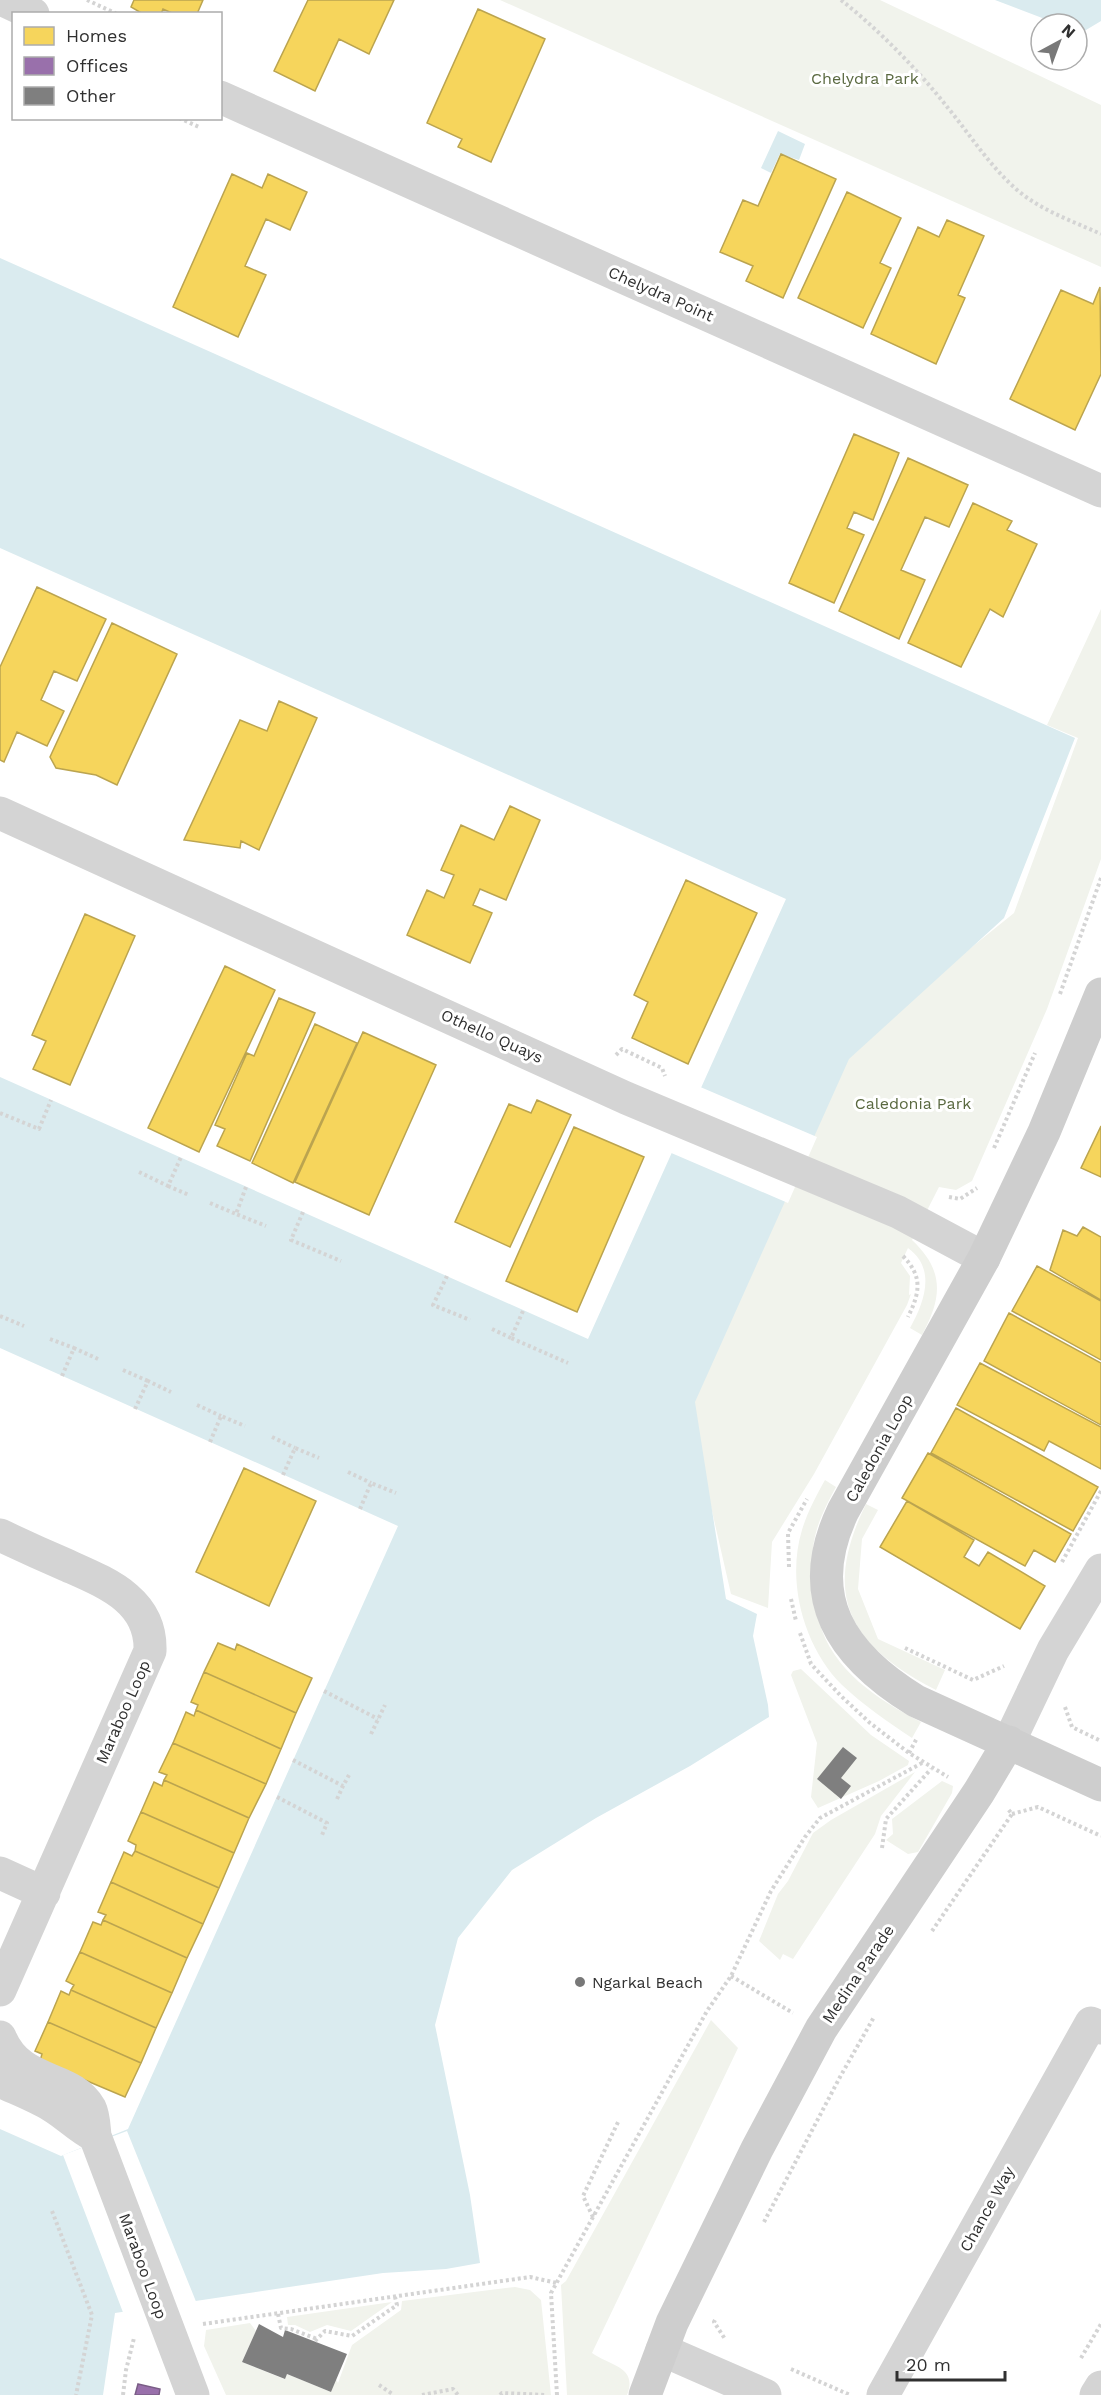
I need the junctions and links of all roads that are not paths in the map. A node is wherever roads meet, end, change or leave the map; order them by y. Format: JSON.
{"nodes":[{"id":1,"x":3,"y":0,"type":"edge"},
{"id":2,"x":29,"y":12,"type":"edge"},
{"id":3,"x":222,"y":98,"type":"edge"},
{"id":4,"x":1101,"y":491,"type":"edge"},
{"id":5,"x":0,"y":813,"type":"edge"},
{"id":6,"x":1101,"y":994,"type":"edge"},
{"id":7,"x":984,"y":1258,"type":"junction"},
{"id":8,"x":2,"y":1541,"type":"edge"},
{"id":9,"x":1101,"y":1569,"type":"edge"},
{"id":10,"x":1009,"y":1742,"type":"junction"},
{"id":11,"x":1101,"y":1785,"type":"edge"},
{"id":12,"x":0,"y":1873,"type":"edge"},
{"id":13,"x":44,"y":1893,"type":"junction"},
{"id":14,"x":1,"y":1993,"type":"edge"},
{"id":15,"x":1098,"y":2018,"type":"edge"},
{"id":16,"x":0,"y":2037,"type":"edge"},
{"id":17,"x":0,"y":2081,"type":"edge"},
{"id":18,"x":95,"y":2136,"type":"junction"},
{"id":19,"x":662,"y":2350,"type":"junction"},
{"id":20,"x":1101,"y":2387,"type":"edge"},
{"id":21,"x":193,"y":2395,"type":"edge"},
{"id":22,"x":645,"y":2395,"type":"edge"},
{"id":23,"x":765,"y":2395,"type":"edge"},
{"id":24,"x":882,"y":2395,"type":"edge"},
{"id":25,"x":1096,"y":2395,"type":"edge"}],
"edges":[{"from":1,"to":2,"type":"street"},
{"from":3,"to":4,"type":"street","name":"Chelydra Point"},
{"from":5,"to":7,"type":"street","name":"Othello Quays"},
{"from":6,"to":7,"type":"street","name":"Caledonia Loop"},
{"from":7,"to":10,"type":"street","name":"Caledonia Loop"},
{"from":8,"to":13,"type":"street","name":"Maraboo Loop"},
{"from":9,"to":10,"type":"street","name":"Medina Parade"},
{"from":10,"to":11,"type":"street","name":"Caledonia Loop"},
{"from":10,"to":19,"type":"street","name":"Medina Parade"},
{"from":12,"to":13,"type":"street"},
{"from":13,"to":14,"type":"street","name":"Maraboo Loop"},
{"from":15,"to":24,"type":"street","name":"Chance Way"},
{"from":16,"to":18,"type":"street","name":"Maraboo Loop"},
{"from":17,"to":18,"type":"street"},
{"from":18,"to":21,"type":"street","name":"Maraboo Loop"},
{"from":19,"to":22,"type":"street","name":"Medina Parade"},
{"from":19,"to":23,"type":"street"},
{"from":20,"to":25,"type":"street"}]}
